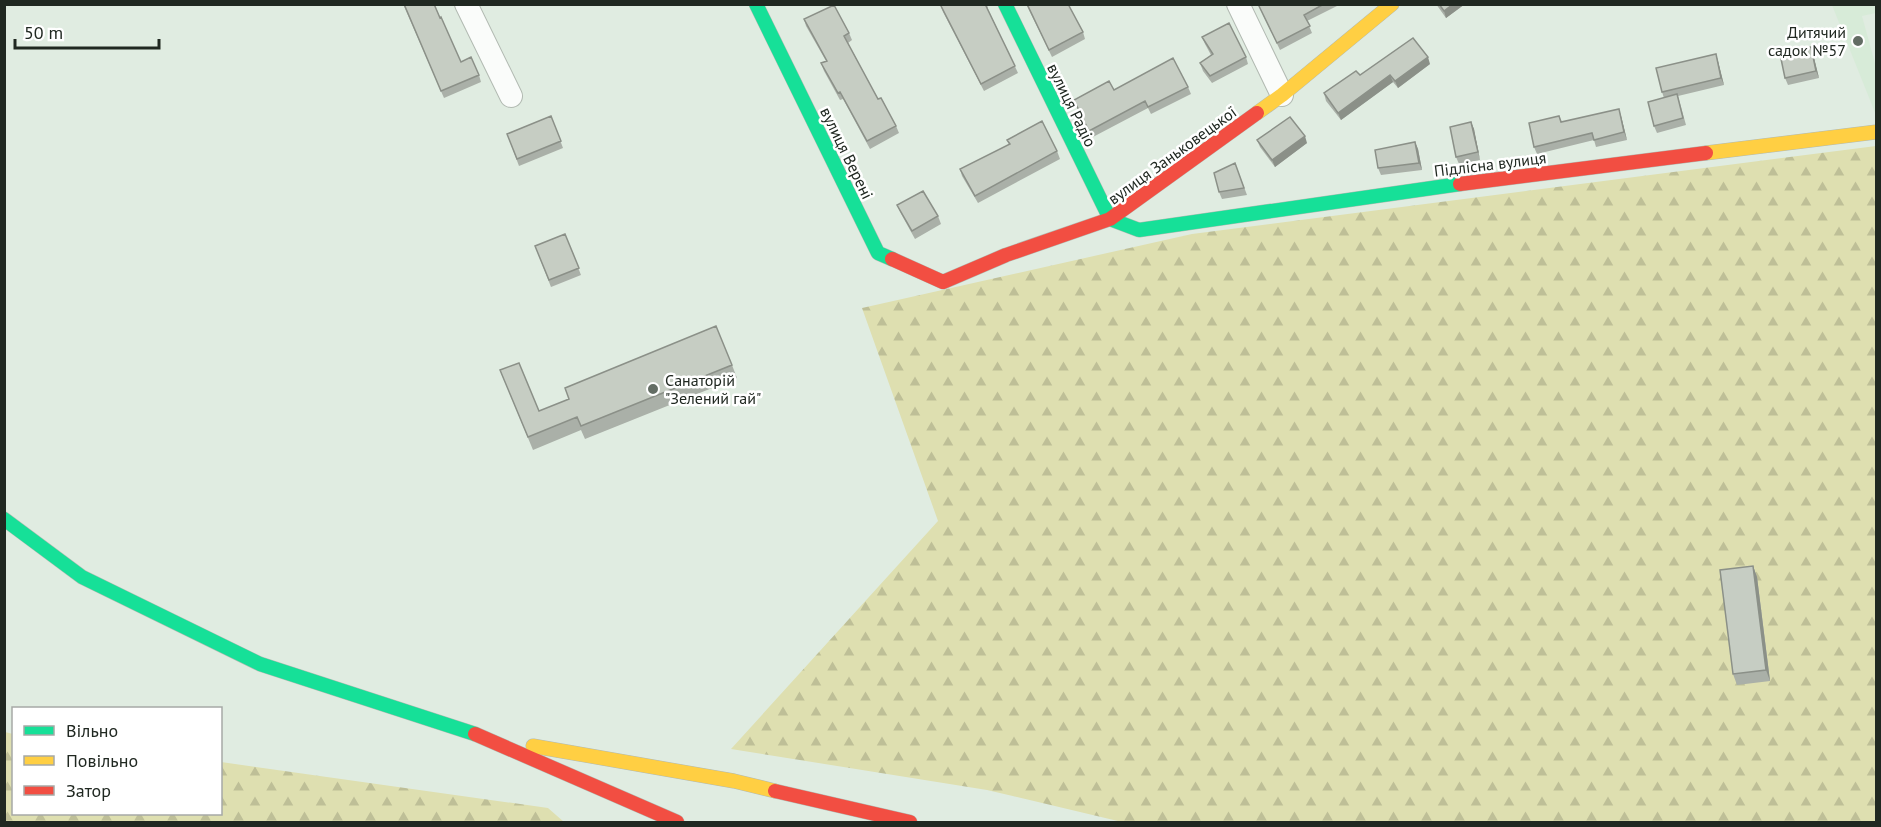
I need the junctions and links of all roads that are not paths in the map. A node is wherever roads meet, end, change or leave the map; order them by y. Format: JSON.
{"nodes":[{"id":1,"x":466,"y":4,"type":"edge"},
{"id":2,"x":756,"y":4,"type":"edge"},
{"id":3,"x":1005,"y":4,"type":"edge"},
{"id":4,"x":1238,"y":4,"type":"edge"},
{"id":5,"x":1392,"y":4,"type":"edge"},
{"id":6,"x":1282,"y":95,"type":"junction"},
{"id":7,"x":511,"y":96,"type":"dead end"},
{"id":8,"x":1876,"y":132,"type":"edge"},
{"id":9,"x":1110,"y":219,"type":"junction"},
{"id":10,"x":943,"y":282,"type":"joint"},
{"id":11,"x":4,"y":519,"type":"edge"},
{"id":12,"x":487,"y":738,"type":"junction"},
{"id":13,"x":677,"y":822,"type":"edge"},
{"id":14,"x":910,"y":822,"type":"edge"}],
"edges":[{"from":1,"to":7,"type":"street"},
{"from":2,"to":10,"type":"street","name":"вулиця Верені"},
{"from":3,"to":9,"type":"street","name":"вулиця Радіо"},
{"from":4,"to":6,"type":"street"},
{"from":5,"to":6,"type":"street","name":"вулиця Заньковецької"},
{"from":6,"to":9,"type":"street","name":"вулиця Заньковецької"},
{"from":8,"to":9,"type":"street","name":"Підлісна вулиця"},
{"from":9,"to":10,"type":"street","name":"вулиця Заньковецької"},
{"from":11,"to":12,"type":"street"},
{"from":12,"to":13,"type":"street"},
{"from":12,"to":14,"type":"street"}]}
